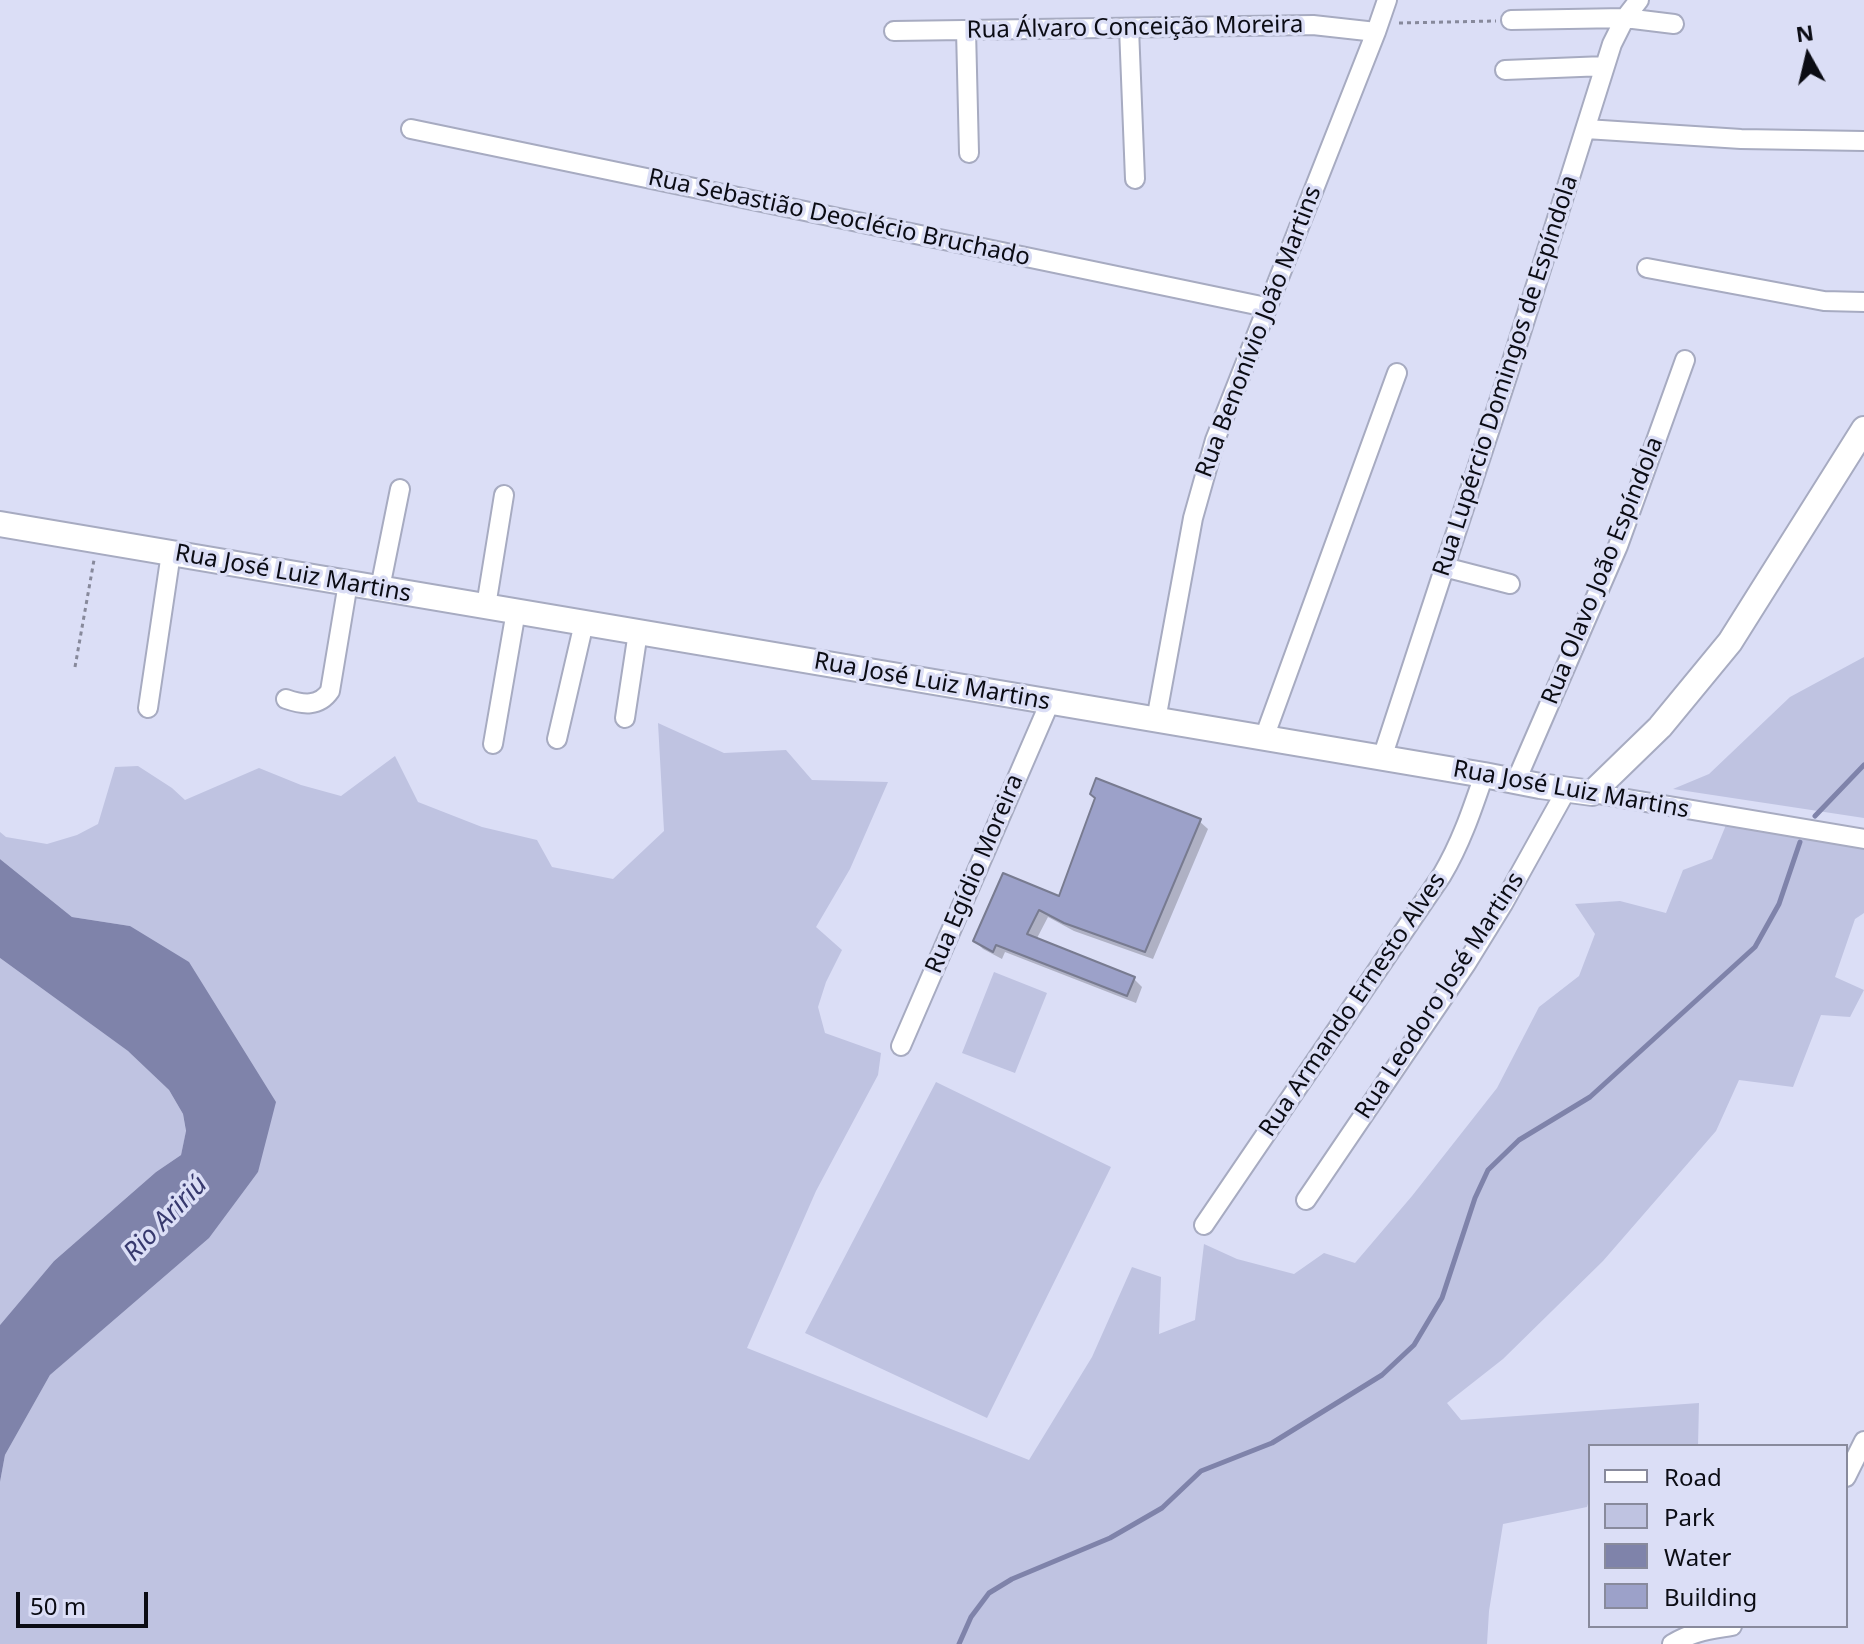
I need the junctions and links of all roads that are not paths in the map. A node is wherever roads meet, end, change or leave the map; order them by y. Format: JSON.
{"nodes":[{"id":1,"x":1387,"y":0,"type":"edge"},
{"id":2,"x":1639,"y":0,"type":"edge"},
{"id":3,"x":1625,"y":18,"type":"junction"},
{"id":4,"x":1511,"y":20,"type":"road end"},
{"id":5,"x":1674,"y":24,"type":"dead end"},
{"id":6,"x":1129,"y":28,"type":"junction"},
{"id":7,"x":1378,"y":28,"type":"junction"},
{"id":8,"x":966,"y":30,"type":"junction"},
{"id":9,"x":894,"y":31,"type":"dead end"},
{"id":10,"x":1605,"y":66,"type":"junction"},
{"id":11,"x":1505,"y":70,"type":"dead end"},
{"id":12,"x":411,"y":129,"type":"dead end"},
{"id":13,"x":1586,"y":129,"type":"junction"},
{"id":14,"x":1864,"y":141,"type":"edge"},
{"id":15,"x":969,"y":153,"type":"dead end"},
{"id":16,"x":1135,"y":179,"type":"dead end"},
{"id":17,"x":1647,"y":268,"type":"dead end"},
{"id":18,"x":1864,"y":302,"type":"edge"},
{"id":19,"x":1266,"y":307,"type":"junction"},
{"id":20,"x":1685,"y":360,"type":"dead end"},
{"id":21,"x":1397,"y":373,"type":"dead end"},
{"id":22,"x":1864,"y":429,"type":"edge"},
{"id":23,"x":400,"y":489,"type":"dead end"},
{"id":24,"x":504,"y":495,"type":"dead end"},
{"id":25,"x":0,"y":524,"type":"edge"},
{"id":26,"x":171,"y":553,"type":"junction"},
{"id":27,"x":1444,"y":567,"type":"junction"},
{"id":28,"x":348,"y":583,"type":"junction"},
{"id":29,"x":1510,"y":584,"type":"dead end"},
{"id":30,"x":380,"y":588,"type":"junction"},
{"id":31,"x":486,"y":606,"type":"junction"},
{"id":32,"x":516,"y":611,"type":"junction"},
{"id":33,"x":584,"y":623,"type":"junction"},
{"id":34,"x":638,"y":632,"type":"junction"},
{"id":35,"x":286,"y":699,"type":"dead end"},
{"id":36,"x":1050,"y":702,"type":"junction"},
{"id":37,"x":148,"y":708,"type":"dead end"},
{"id":38,"x":625,"y":718,"type":"dead end"},
{"id":39,"x":1156,"y":720,"type":"junction"},
{"id":40,"x":1264,"y":738,"type":"junction"},
{"id":41,"x":557,"y":739,"type":"dead end"},
{"id":42,"x":493,"y":744,"type":"dead end"},
{"id":43,"x":1382,"y":758,"type":"junction"},
{"id":44,"x":1484,"y":775,"type":"junction"},
{"id":45,"x":1516,"y":781,"type":"junction"},
{"id":46,"x":1567,"y":789,"type":"junction"},
{"id":47,"x":1592,"y":793,"type":"junction"},
{"id":48,"x":1864,"y":839,"type":"edge"},
{"id":49,"x":901,"y":1046,"type":"dead end"},
{"id":50,"x":1306,"y":1200,"type":"dead end"},
{"id":51,"x":1204,"y":1225,"type":"dead end"},
{"id":52,"x":1864,"y":1441,"type":"edge"},
{"id":53,"x":1848,"y":1473,"type":"edge"},
{"id":54,"x":1717,"y":1628,"type":"edge"},
{"id":55,"x":1672,"y":1644,"type":"edge"}],
"edges":[{"from":1,"to":7,"type":"street","name":"Rua Benonívio João Martins"},
{"from":2,"to":3,"type":"street","name":"Rua Lupércio Domingos de Espíndola"},
{"from":3,"to":4,"type":"street"},
{"from":3,"to":5,"type":"street"},
{"from":3,"to":10,"type":"street","name":"Rua Lupércio Domingos de Espíndola"},
{"from":6,"to":7,"type":"street","name":"Rua Álvaro Conceição Moreira"},
{"from":6,"to":8,"type":"street","name":"Rua Álvaro Conceição Moreira"},
{"from":6,"to":16,"type":"street"},
{"from":7,"to":19,"type":"street","name":"Rua Benonívio João Martins"},
{"from":8,"to":9,"type":"street","name":"Rua Álvaro Conceição Moreira"},
{"from":8,"to":15,"type":"street"},
{"from":10,"to":11,"type":"street"},
{"from":10,"to":13,"type":"street","name":"Rua Lupércio Domingos de Espíndola"},
{"from":12,"to":19,"type":"street","name":"Rua Sebastião Deoclécio Bruchado"},
{"from":13,"to":14,"type":"street"},
{"from":13,"to":27,"type":"street","name":"Rua Lupércio Domingos de Espíndola"},
{"from":17,"to":18,"type":"street"},
{"from":19,"to":39,"type":"street","name":"Rua Benonívio João Martins"},
{"from":20,"to":45,"type":"street","name":"Rua Olavo João Espíndola"},
{"from":21,"to":40,"type":"street"},
{"from":22,"to":47,"type":"main road"},
{"from":23,"to":30,"type":"street"},
{"from":24,"to":31,"type":"street"},
{"from":25,"to":26,"type":"main road","name":"Rua José Luiz Martins"},
{"from":26,"to":28,"type":"main road","name":"Rua José Luiz Martins"},
{"from":26,"to":37,"type":"street"},
{"from":27,"to":29,"type":"street"},
{"from":27,"to":43,"type":"street","name":"Rua Lupércio Domingos de Espíndola"},
{"from":28,"to":30,"type":"main road","name":"Rua José Luiz Martins"},
{"from":28,"to":35,"type":"street"},
{"from":30,"to":31,"type":"main road","name":"Rua José Luiz Martins"},
{"from":31,"to":32,"type":"main road","name":"Rua José Luiz Martins"},
{"from":32,"to":33,"type":"main road","name":"Rua José Luiz Martins"},
{"from":32,"to":42,"type":"street"},
{"from":33,"to":34,"type":"main road","name":"Rua José Luiz Martins"},
{"from":33,"to":41,"type":"street"},
{"from":34,"to":36,"type":"main road","name":"Rua José Luiz Martins"},
{"from":34,"to":38,"type":"street"},
{"from":36,"to":39,"type":"main road","name":"Rua José Luiz Martins"},
{"from":36,"to":49,"type":"street","name":"Rua Egídio Moreira"},
{"from":39,"to":40,"type":"main road","name":"Rua José Luiz Martins"},
{"from":40,"to":43,"type":"main road","name":"Rua José Luiz Martins"},
{"from":43,"to":44,"type":"main road","name":"Rua José Luiz Martins"},
{"from":44,"to":45,"type":"main road","name":"Rua José Luiz Martins"},
{"from":44,"to":51,"type":"street","name":"Rua Armando Ernesto Alves"},
{"from":45,"to":46,"type":"main road","name":"Rua José Luiz Martins"},
{"from":46,"to":47,"type":"main road","name":"Rua José Luiz Martins"},
{"from":46,"to":50,"type":"street","name":"Rua Leodoro José Martins"},
{"from":47,"to":48,"type":"street","name":"Rua José Luiz Martins"},
{"from":52,"to":53,"type":"street"},
{"from":54,"to":55,"type":"street"}]}
